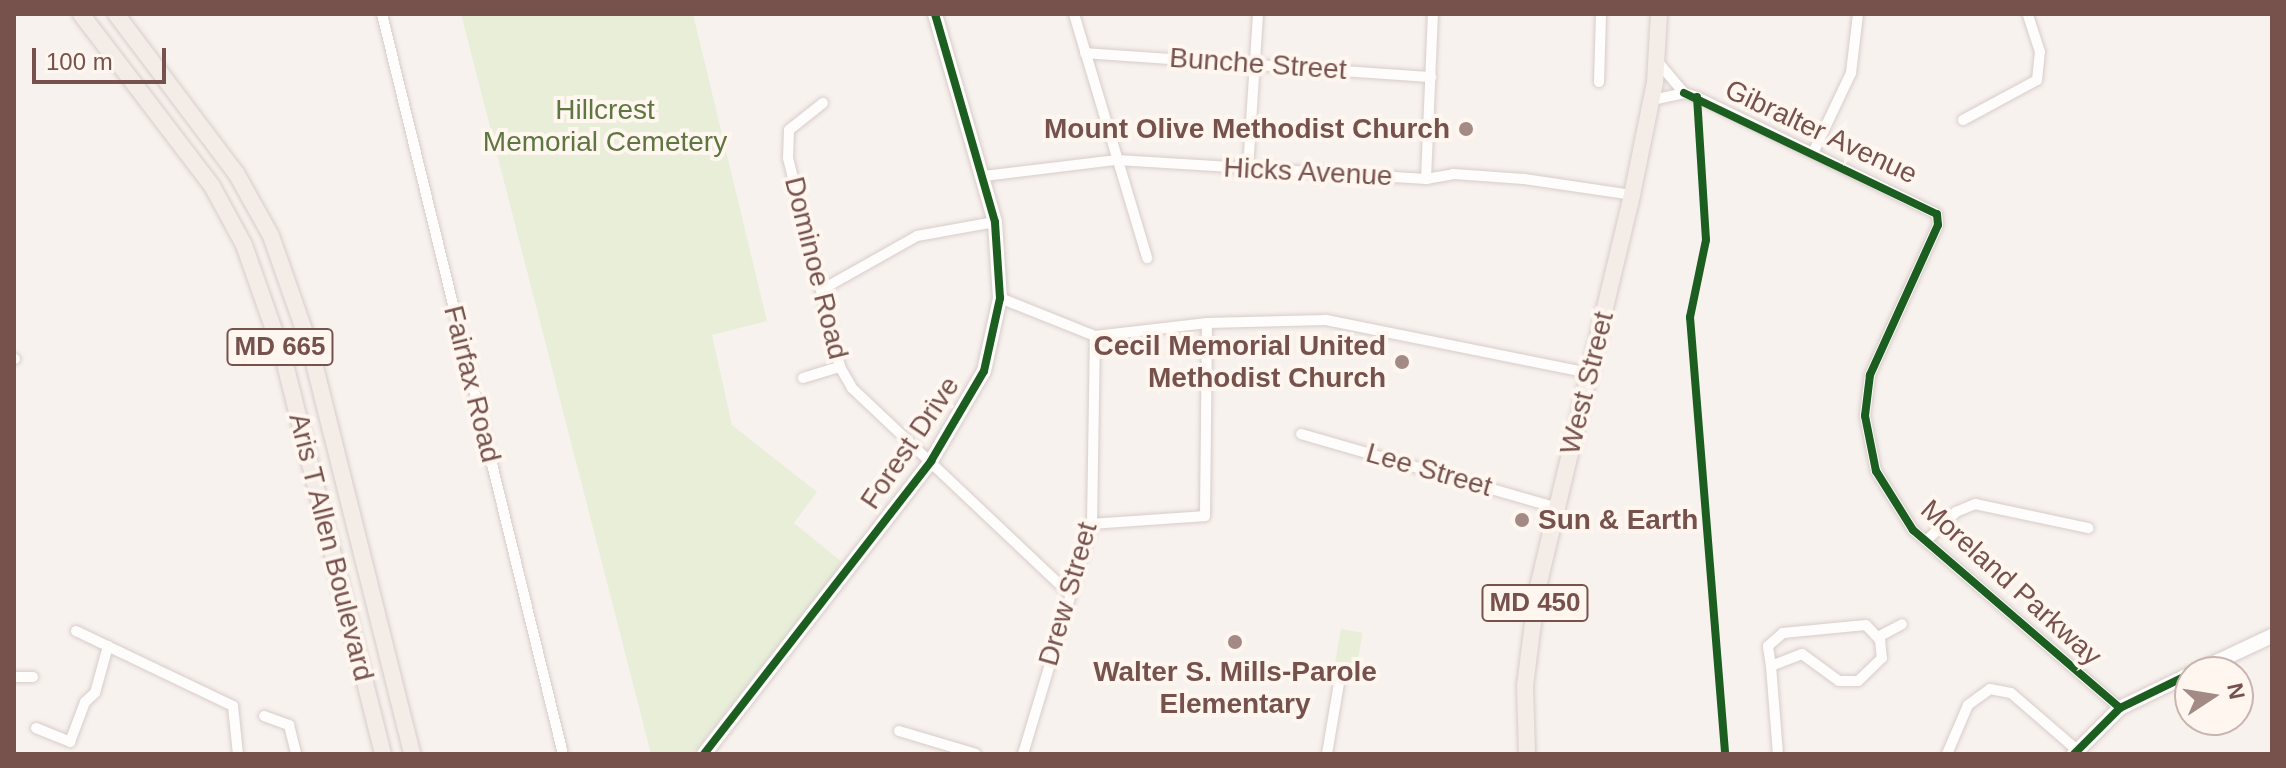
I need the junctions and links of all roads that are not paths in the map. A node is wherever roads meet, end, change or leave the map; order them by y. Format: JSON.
{"nodes":[{"id":1,"x":81,"y":14,"type":"edge"},
{"id":2,"x":116,"y":14,"type":"edge"},
{"id":3,"x":382,"y":14,"type":"edge"},
{"id":4,"x":935,"y":14,"type":"edge"},
{"id":5,"x":1074,"y":14,"type":"edge"},
{"id":6,"x":1258,"y":14,"type":"edge"},
{"id":7,"x":1433,"y":14,"type":"edge"},
{"id":8,"x":1601,"y":14,"type":"edge"},
{"id":9,"x":1659,"y":14,"type":"edge"},
{"id":10,"x":1858,"y":14,"type":"edge"},
{"id":11,"x":2028,"y":14,"type":"edge"},
{"id":12,"x":1085,"y":53,"type":"junction"},
{"id":13,"x":1657,"y":60,"type":"junction"},
{"id":14,"x":1257,"y":62,"type":"junction"},
{"id":15,"x":1431,"y":77,"type":"junction"},
{"id":16,"x":1599,"y":82,"type":"dead end"},
{"id":17,"x":1684,"y":93,"type":"junction"},
{"id":18,"x":1652,"y":100,"type":"junction"},
{"id":19,"x":823,"y":103,"type":"dead end"},
{"id":20,"x":1963,"y":120,"type":"dead end"},
{"id":21,"x":1813,"y":153,"type":"junction"},
{"id":22,"x":1117,"y":160,"type":"junction"},
{"id":23,"x":1248,"y":169,"type":"junction"},
{"id":24,"x":984,"y":176,"type":"junction"},
{"id":25,"x":1426,"y":179,"type":"junction"},
{"id":26,"x":1632,"y":195,"type":"junction"},
{"id":27,"x":1937,"y":214,"type":"joint"},
{"id":28,"x":995,"y":222,"type":"junction"},
{"id":29,"x":1147,"y":258,"type":"dead end"},
{"id":30,"x":823,"y":289,"type":"junction"},
{"id":31,"x":1000,"y":298,"type":"junction"},
{"id":32,"x":1207,"y":323,"type":"junction"},
{"id":33,"x":1095,"y":336,"type":"junction"},
{"id":34,"x":840,"y":367,"type":"junction"},
{"id":35,"x":1590,"y":373,"type":"junction"},
{"id":36,"x":803,"y":378,"type":"dead end"},
{"id":37,"x":1301,"y":434,"type":"dead end"},
{"id":38,"x":931,"y":461,"type":"junction"},
{"id":39,"x":1557,"y":508,"type":"junction"},
{"id":40,"x":1092,"y":524,"type":"junction"},
{"id":41,"x":2088,"y":528,"type":"dead end"},
{"id":42,"x":1926,"y":541,"type":"junction"},
{"id":43,"x":1070,"y":594,"type":"junction"},
{"id":44,"x":1902,"y":624,"type":"dead end"},
{"id":45,"x":76,"y":631,"type":"dead end"},
{"id":46,"x":2272,"y":636,"type":"edge"},
{"id":47,"x":1878,"y":637,"type":"junction"},
{"id":48,"x":108,"y":646,"type":"junction"},
{"id":49,"x":2229,"y":656,"type":"edge"},
{"id":50,"x":1771,"y":666,"type":"junction"},
{"id":51,"x":14,"y":677,"type":"edge"},
{"id":52,"x":33,"y":677,"type":"dead end"},
{"id":53,"x":2174,"y":682,"type":"edge"},
{"id":54,"x":1339,"y":683,"type":"dead end"},
{"id":55,"x":2120,"y":708,"type":"junction"},
{"id":56,"x":264,"y":716,"type":"dead end"},
{"id":57,"x":36,"y":728,"type":"dead end"},
{"id":58,"x":899,"y":731,"type":"dead end"},
{"id":59,"x":2076,"y":752,"type":"edge"},
{"id":60,"x":238,"y":754,"type":"edge"},
{"id":61,"x":296,"y":754,"type":"edge"},
{"id":62,"x":383,"y":754,"type":"edge"},
{"id":63,"x":412,"y":754,"type":"edge"},
{"id":64,"x":563,"y":754,"type":"edge"},
{"id":65,"x":704,"y":754,"type":"edge"},
{"id":66,"x":976,"y":754,"type":"edge"},
{"id":67,"x":1023,"y":754,"type":"edge"},
{"id":68,"x":1327,"y":754,"type":"edge"},
{"id":69,"x":1527,"y":754,"type":"edge"},
{"id":70,"x":1778,"y":754,"type":"edge"},
{"id":71,"x":1947,"y":754,"type":"edge"}],
"edges":[{"from":1,"to":62,"type":"main road","name":"Aris T Allen Boulevard","number":"MD 665"},
{"from":2,"to":63,"type":"main road","name":"Aris T Allen Boulevard","number":"MD 665"},
{"from":3,"to":64,"type":"street","name":"Fairfax Road"},
{"from":4,"to":24,"type":"street","name":"Forest Drive"},
{"from":5,"to":12,"type":"street"},
{"from":6,"to":14,"type":"street"},
{"from":7,"to":15,"type":"street"},
{"from":8,"to":16,"type":"street"},
{"from":9,"to":13,"type":"main road","name":"West Street","number":"MD 450"},
{"from":10,"to":21,"type":"street"},
{"from":11,"to":20,"type":"street"},
{"from":12,"to":14,"type":"street","name":"Bunche Street"},
{"from":12,"to":22,"type":"street"},
{"from":13,"to":17,"type":"street","name":"Gibralter Avenue"},
{"from":13,"to":18,"type":"main road","name":"West Street","number":"MD 450"},
{"from":14,"to":15,"type":"street","name":"Bunche Street"},
{"from":14,"to":23,"type":"street"},
{"from":15,"to":25,"type":"street"},
{"from":17,"to":18,"type":"street","name":"Gibralter Avenue"},
{"from":17,"to":21,"type":"street","name":"Gibralter Avenue"},
{"from":18,"to":26,"type":"main road","name":"West Street","number":"MD 450"},
{"from":19,"to":30,"type":"street","name":"Dominoe Road"},
{"from":21,"to":27,"type":"street","name":"Gibralter Avenue"},
{"from":22,"to":23,"type":"street","name":"Hicks Avenue"},
{"from":22,"to":24,"type":"street","name":"Hicks Avenue"},
{"from":22,"to":29,"type":"street"},
{"from":23,"to":25,"type":"street","name":"Hicks Avenue"},
{"from":24,"to":28,"type":"street","name":"Forest Drive"},
{"from":25,"to":26,"type":"street","name":"Hicks Avenue"},
{"from":26,"to":35,"type":"main road","name":"West Street","number":"MD 450"},
{"from":27,"to":42,"type":"street","name":"Moreland Parkway"},
{"from":28,"to":30,"type":"street"},
{"from":28,"to":31,"type":"street","name":"Forest Drive"},
{"from":30,"to":34,"type":"street","name":"Dominoe Road"},
{"from":31,"to":33,"type":"street"},
{"from":31,"to":38,"type":"street","name":"Forest Drive"},
{"from":32,"to":33,"type":"street"},
{"from":32,"to":35,"type":"street"},
{"from":32,"to":40,"type":"street"},
{"from":33,"to":40,"type":"street","name":"Drew Street"},
{"from":34,"to":36,"type":"street"},
{"from":34,"to":38,"type":"street","name":"Dominoe Road"},
{"from":35,"to":39,"type":"main road","name":"West Street","number":"MD 450"},
{"from":37,"to":39,"type":"street","name":"Lee Street"},
{"from":38,"to":43,"type":"street","name":"Dominoe Road"},
{"from":38,"to":65,"type":"street","name":"Forest Drive"},
{"from":39,"to":69,"type":"main road","name":"West Street","number":"MD 450"},
{"from":40,"to":43,"type":"street","name":"Drew Street"},
{"from":41,"to":42,"type":"street"},
{"from":42,"to":55,"type":"street","name":"Moreland Parkway"},
{"from":43,"to":67,"type":"street","name":"Drew Street"},
{"from":44,"to":47,"type":"street"},
{"from":45,"to":48,"type":"street"},
{"from":46,"to":49,"type":"street"},
{"from":47,"to":50,"type":"street"},
{"from":47,"to":50,"type":"street"},
{"from":48,"to":57,"type":"street"},
{"from":48,"to":60,"type":"street"},
{"from":50,"to":70,"type":"street"},
{"from":51,"to":52,"type":"street"},
{"from":53,"to":55,"type":"street"},
{"from":54,"to":68,"type":"street"},
{"from":55,"to":59,"type":"street"},
{"from":56,"to":61,"type":"street"},
{"from":58,"to":66,"type":"street"},
{"from":59,"to":71,"type":"street"}]}
